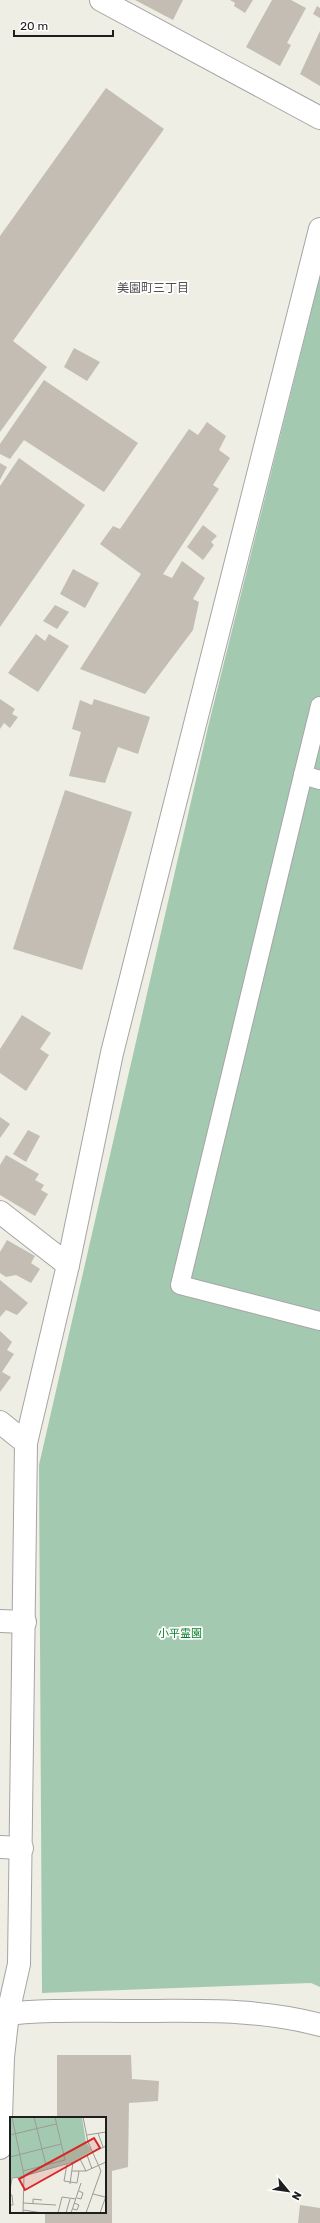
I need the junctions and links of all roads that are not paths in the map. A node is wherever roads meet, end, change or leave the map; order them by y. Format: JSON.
{"nodes":[{"id":1,"x":103,"y":1,"type":"edge"},
{"id":2,"x":320,"y":118,"type":"edge"},
{"id":3,"x":320,"y":229,"type":"edge"},
{"id":4,"x":320,"y":706,"type":"edge"},
{"id":5,"x":303,"y":775,"type":"junction"},
{"id":6,"x":320,"y":780,"type":"edge"},
{"id":7,"x":0,"y":1212,"type":"edge"},
{"id":8,"x":68,"y":1265,"type":"junction"},
{"id":9,"x":320,"y":1321,"type":"edge"},
{"id":10,"x":0,"y":1422,"type":"edge"},
{"id":11,"x":26,"y":1443,"type":"junction"},
{"id":12,"x":0,"y":1621,"type":"edge"},
{"id":13,"x":25,"y":1622,"type":"junction"},
{"id":14,"x":0,"y":1847,"type":"edge"},
{"id":15,"x":22,"y":1848,"type":"junction"},
{"id":16,"x":4,"y":2014,"type":"edge"},
{"id":17,"x":320,"y":2025,"type":"edge"},
{"id":18,"x":0,"y":2148,"type":"edge"}],
"edges":[{"from":1,"to":2,"type":"street"},
{"from":3,"to":8,"type":"street"},
{"from":4,"to":5,"type":"lane"},
{"from":5,"to":6,"type":"lane"},
{"from":5,"to":9,"type":"lane"},
{"from":7,"to":8,"type":"street"},
{"from":8,"to":11,"type":"street"},
{"from":10,"to":11,"type":"street"},
{"from":11,"to":13,"type":"street"},
{"from":12,"to":13,"type":"street"},
{"from":13,"to":15,"type":"street"},
{"from":14,"to":15,"type":"street"},
{"from":15,"to":16,"type":"street"},
{"from":16,"to":17,"type":"street"},
{"from":16,"to":18,"type":"street"}]}
